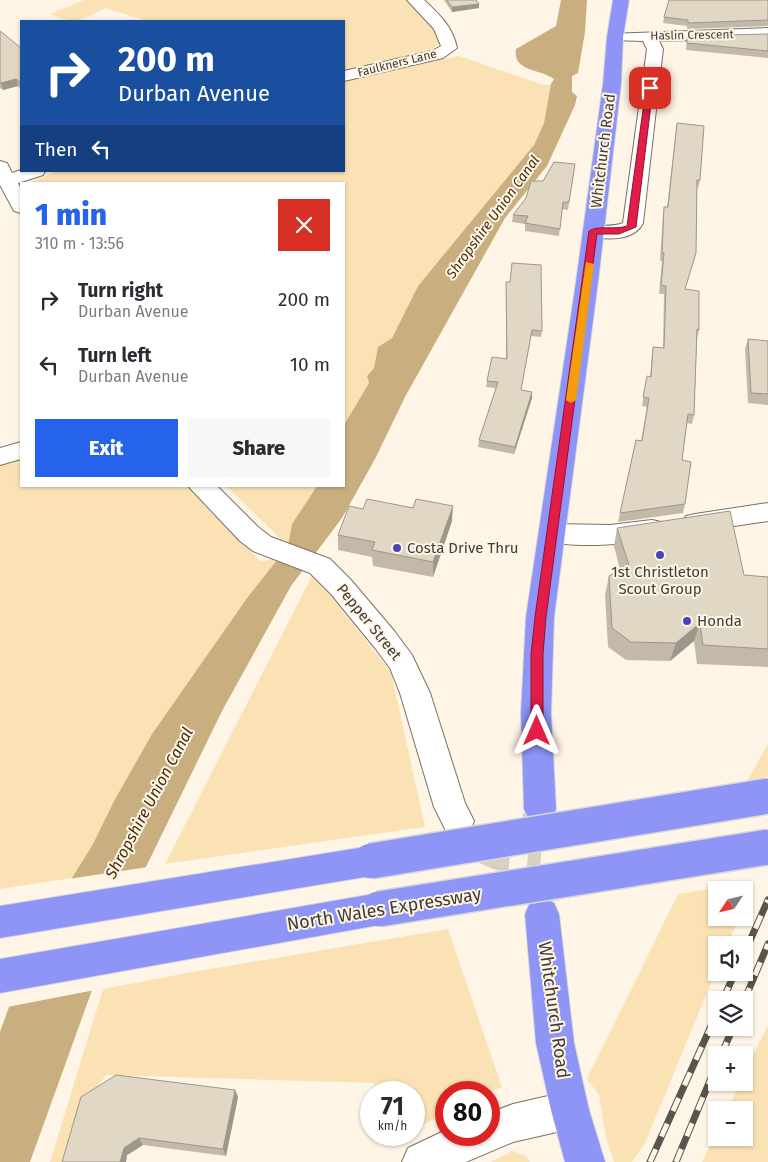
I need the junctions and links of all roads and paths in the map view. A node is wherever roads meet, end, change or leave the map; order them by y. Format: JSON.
{"nodes":[{"id":1,"x":415,"y":0,"type":"edge"},
{"id":2,"x":621,"y":0,"type":"edge"},
{"id":3,"x":768,"y":33,"type":"edge"},
{"id":4,"x":648,"y":36,"type":"junction"},
{"id":5,"x":615,"y":37,"type":"junction"},
{"id":6,"x":345,"y":76,"type":"edge"},
{"id":7,"x":25,"y":172,"type":"edge"},
{"id":8,"x":4,"y":174,"type":"edge"},
{"id":9,"x":20,"y":204,"type":"edge"},
{"id":10,"x":593,"y":231,"type":"junction"},
{"id":11,"x":20,"y":450,"type":"edge"},
{"id":12,"x":0,"y":457,"type":"edge"},
{"id":13,"x":202,"y":487,"type":"edge"},
{"id":14,"x":768,"y":512,"type":"edge"},
{"id":15,"x":552,"y":534,"type":"junction"},
{"id":16,"x":768,"y":796,"type":"edge"},
{"id":17,"x":540,"y":809,"type":"tunnel mouth"},
{"id":18,"x":458,"y":822,"type":"tunnel mouth"},
{"id":19,"x":768,"y":847,"type":"edge"},
{"id":20,"x":542,"y":914,"type":"tunnel mouth"},
{"id":21,"x":0,"y":922,"type":"edge"},
{"id":22,"x":0,"y":976,"type":"edge"},
{"id":23,"x":500,"y":1128,"type":"edge"},
{"id":24,"x":577,"y":1133,"type":"edge"},
{"id":25,"x":456,"y":1146,"type":"edge"},
{"id":26,"x":422,"y":1162,"type":"edge"}],
"edges":[{"from":1,"to":6,"type":"street","name":"Faulkners Lane"},
{"from":2,"to":5,"type":"highway","name":"Whitchurch Road"},
{"from":3,"to":4,"type":"street","name":"Haslin Crescent"},
{"from":4,"to":5,"type":"street","name":"Haslin Crescent"},
{"from":4,"to":10,"type":"street"},
{"from":5,"to":10,"type":"highway","name":"Whitchurch Road"},
{"from":7,"to":8,"type":"street"},
{"from":8,"to":9,"type":"street"},
{"from":10,"to":15,"type":"highway","name":"Whitchurch Road"},
{"from":11,"to":12,"type":"street"},
{"from":13,"to":18,"type":"street","name":"Pepper Street"},
{"from":14,"to":15,"type":"street"},
{"from":15,"to":17,"type":"highway","name":"Whitchurch Road"},
{"from":16,"to":21,"type":"highway","bridge":true},
{"from":19,"to":22,"type":"highway","name":"North Wales Expressway","bridge":true},
{"from":20,"to":24,"type":"highway","name":"Whitchurch Road"},
{"from":23,"to":24,"type":"street"},
{"from":25,"to":26,"type":"street"}]}
